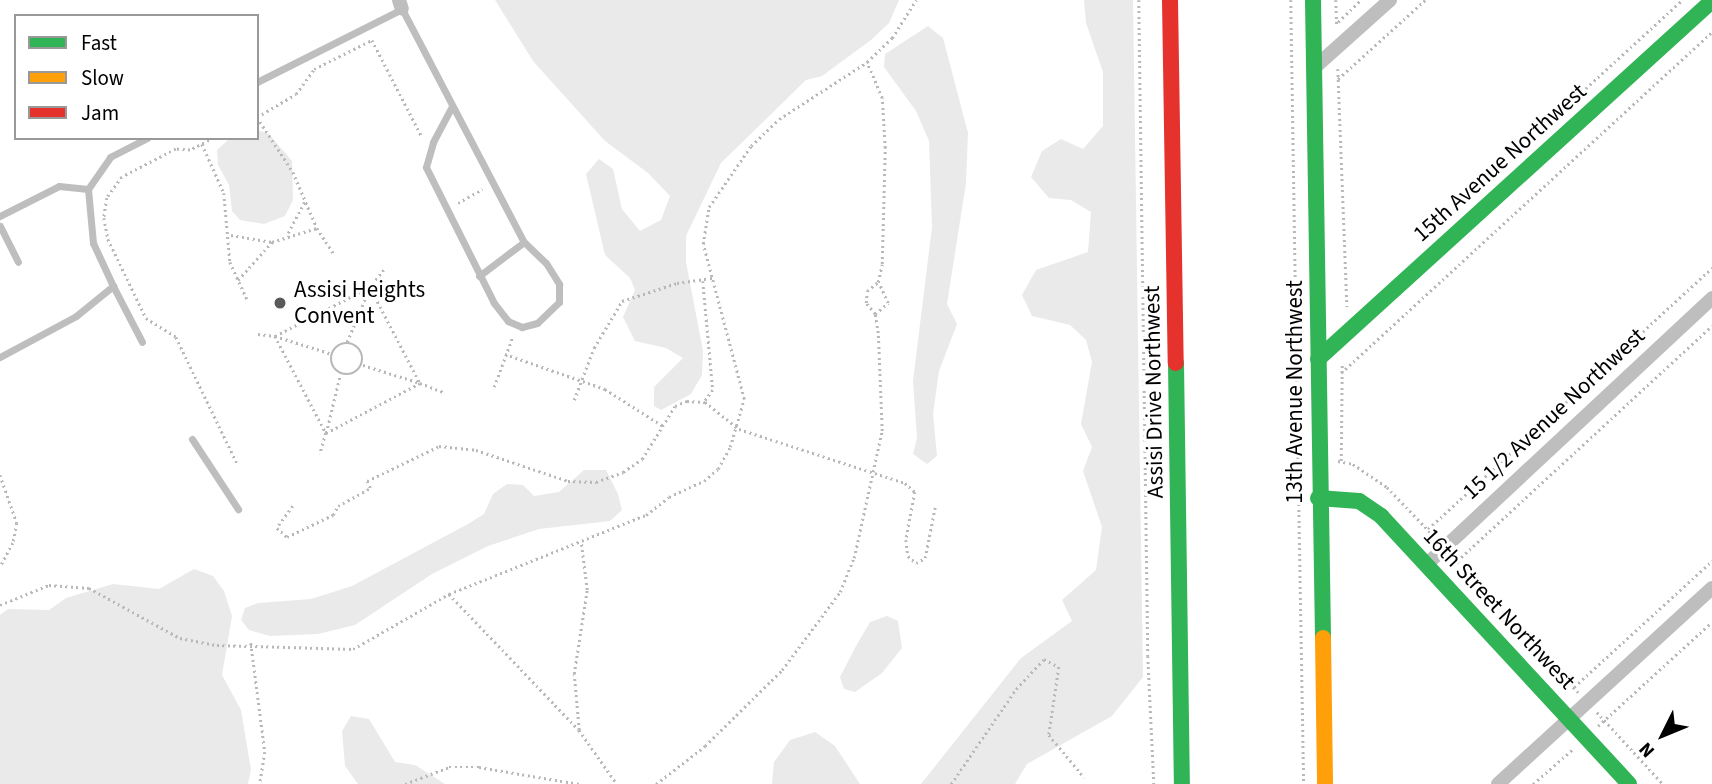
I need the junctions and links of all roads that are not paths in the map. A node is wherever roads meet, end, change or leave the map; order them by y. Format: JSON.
{"nodes":[{"id":1,"x":1170,"y":0,"type":"edge"},
{"id":2,"x":1313,"y":0,"type":"edge"},
{"id":3,"x":1390,"y":0,"type":"edge"},
{"id":4,"x":1712,"y":1,"type":"edge"},
{"id":5,"x":400,"y":5,"type":"edge"},
{"id":6,"x":1314,"y":68,"type":"junction"},
{"id":7,"x":259,"y":81,"type":"edge"},
{"id":8,"x":452,"y":107,"type":"junction"},
{"id":9,"x":143,"y":140,"type":"edge"},
{"id":10,"x":88,"y":190,"type":"junction"},
{"id":11,"x":0,"y":216,"type":"edge"},
{"id":12,"x":0,"y":226,"type":"edge"},
{"id":13,"x":524,"y":242,"type":"junction"},
{"id":14,"x":18,"y":261,"type":"dead end"},
{"id":15,"x":479,"y":276,"type":"junction"},
{"id":16,"x":113,"y":286,"type":"junction"},
{"id":17,"x":1712,"y":298,"type":"edge"},
{"id":18,"x":142,"y":342,"type":"dead end"},
{"id":19,"x":0,"y":357,"type":"edge"},
{"id":20,"x":1318,"y":359,"type":"junction"},
{"id":21,"x":192,"y":439,"type":"dead end"},
{"id":22,"x":1318,"y":498,"type":"junction"},
{"id":23,"x":238,"y":509,"type":"dead end"},
{"id":24,"x":1427,"y":564,"type":"junction"},
{"id":25,"x":1712,"y":589,"type":"edge"},
{"id":26,"x":1569,"y":719,"type":"junction"},
{"id":27,"x":1182,"y":784,"type":"edge"},
{"id":28,"x":1325,"y":784,"type":"edge"},
{"id":29,"x":1498,"y":784,"type":"edge"},
{"id":30,"x":1629,"y":784,"type":"edge"}],
"edges":[{"from":1,"to":27,"type":"street","name":"Assisi Drive Northwest"},
{"from":2,"to":6,"type":"street","name":"13th Avenue Northwest"},
{"from":3,"to":6,"type":"street"},
{"from":4,"to":20,"type":"street","name":"15th Avenue Northwest"},
{"from":5,"to":7,"type":"lane"},
{"from":5,"to":8,"type":"lane"},
{"from":6,"to":20,"type":"street","name":"13th Avenue Northwest"},
{"from":8,"to":13,"type":"lane"},
{"from":8,"to":15,"type":"lane"},
{"from":9,"to":10,"type":"lane"},
{"from":10,"to":11,"type":"lane"},
{"from":10,"to":16,"type":"lane"},
{"from":12,"to":14,"type":"lane"},
{"from":13,"to":15,"type":"lane"},
{"from":13,"to":15,"type":"lane"},
{"from":16,"to":18,"type":"lane"},
{"from":16,"to":19,"type":"lane"},
{"from":17,"to":24,"type":"street","name":"15 1/2 Avenue Northwest"},
{"from":20,"to":22,"type":"street","name":"13th Avenue Northwest"},
{"from":21,"to":23,"type":"lane"},
{"from":22,"to":24,"type":"street","name":"16th Street Northwest"},
{"from":22,"to":28,"type":"street","name":"13th Avenue Northwest"},
{"from":24,"to":26,"type":"street","name":"16th Street Northwest"},
{"from":25,"to":26,"type":"street"},
{"from":26,"to":29,"type":"street"},
{"from":26,"to":30,"type":"street","name":"16th Street Northwest"}]}
